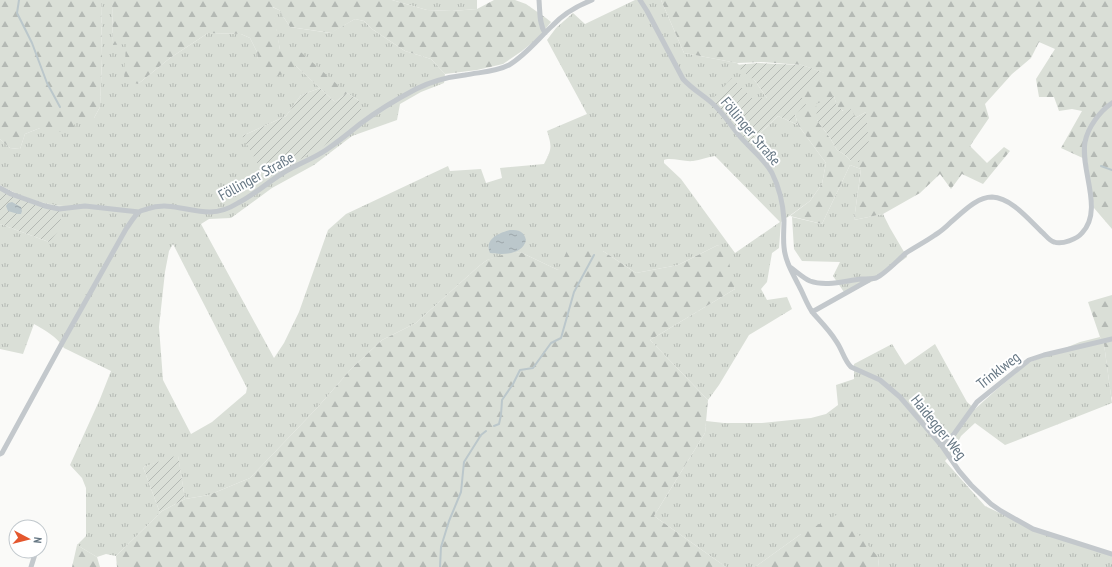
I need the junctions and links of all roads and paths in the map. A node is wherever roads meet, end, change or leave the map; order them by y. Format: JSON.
{"nodes":[{"id":1,"x":539,"y":0,"type":"edge"},
{"id":2,"x":592,"y":0,"type":"edge"},
{"id":3,"x":640,"y":0,"type":"edge"},
{"id":4,"x":544,"y":33,"type":"junction"},
{"id":5,"x":1112,"y":103,"type":"edge"},
{"id":6,"x":0,"y":188,"type":"edge"},
{"id":7,"x":139,"y":212,"type":"junction"},
{"id":8,"x":790,"y":267,"type":"junction"},
{"id":9,"x":869,"y":279,"type":"junction"},
{"id":10,"x":812,"y":312,"type":"junction"},
{"id":11,"x":1112,"y":339,"type":"edge"},
{"id":12,"x":942,"y":446,"type":"junction"},
{"id":13,"x":0,"y":454,"type":"edge"},
{"id":14,"x":1112,"y":554,"type":"edge"}],
"edges":[{"from":1,"to":4,"type":"street"},
{"from":2,"to":4,"type":"street","name":"Föllinger Straße"},
{"from":3,"to":8,"type":"street","name":"Föllinger Straße"},
{"from":4,"to":7,"type":"street","name":"Föllinger Straße"},
{"from":5,"to":9,"type":"street"},
{"from":6,"to":7,"type":"street"},
{"from":7,"to":13,"type":"street"},
{"from":8,"to":9,"type":"street"},
{"from":8,"to":10,"type":"street","name":"Haidegger Weg"},
{"from":9,"to":10,"type":"street"},
{"from":10,"to":12,"type":"street","name":"Haidegger Weg"},
{"from":11,"to":12,"type":"street","name":"Trinklweg"},
{"from":12,"to":14,"type":"street","name":"Haidegger Weg"}]}
